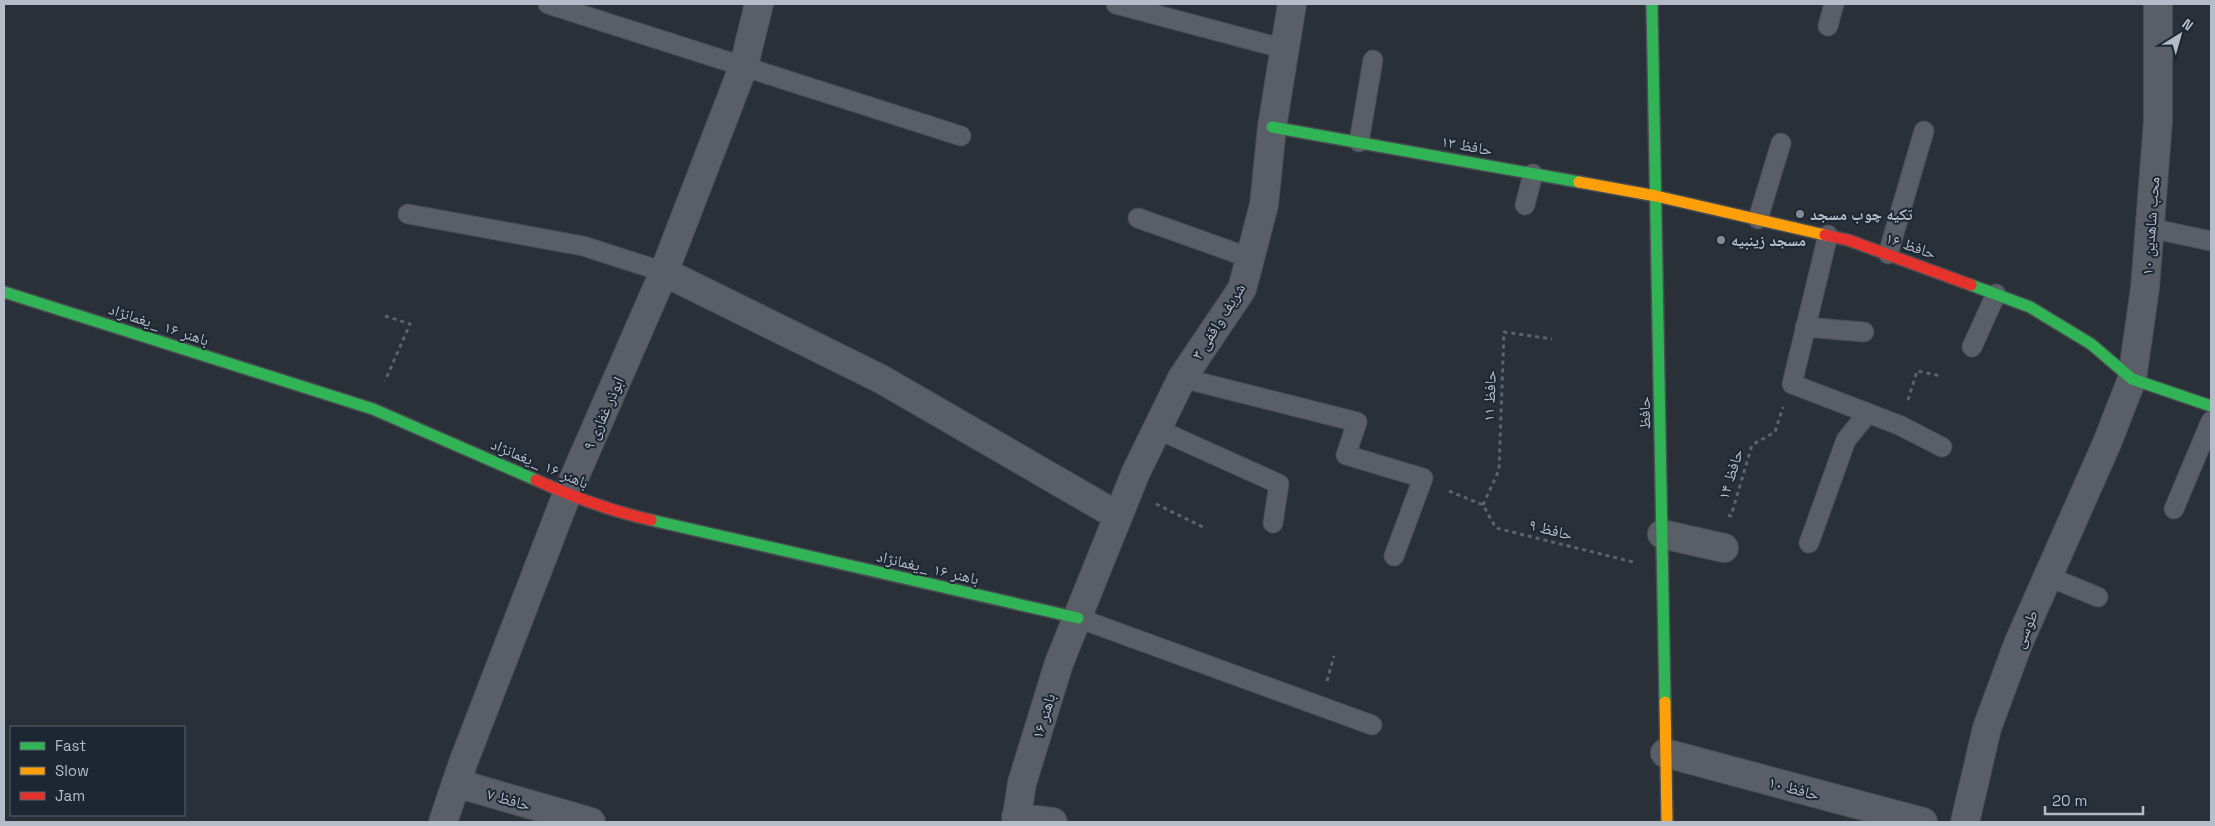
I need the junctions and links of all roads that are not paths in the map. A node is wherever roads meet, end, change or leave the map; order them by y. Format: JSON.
{"nodes":[{"id":1,"x":548,"y":4,"type":"edge"},
{"id":2,"x":759,"y":4,"type":"edge"},
{"id":3,"x":1116,"y":4,"type":"edge"},
{"id":4,"x":1292,"y":4,"type":"edge"},
{"id":5,"x":1652,"y":4,"type":"edge"},
{"id":6,"x":1834,"y":4,"type":"edge"},
{"id":7,"x":2158,"y":4,"type":"edge"},
{"id":8,"x":1828,"y":26,"type":"dead end"},
{"id":9,"x":1285,"y":49,"type":"junction"},
{"id":10,"x":1373,"y":60,"type":"dead end"},
{"id":11,"x":744,"y":65,"type":"junction"},
{"id":12,"x":1272,"y":127,"type":"junction"},
{"id":13,"x":1924,"y":131,"type":"dead end"},
{"id":14,"x":961,"y":136,"type":"dead end"},
{"id":15,"x":1359,"y":142,"type":"junction"},
{"id":16,"x":1781,"y":144,"type":"dead end"},
{"id":17,"x":1533,"y":174,"type":"junction"},
{"id":18,"x":1656,"y":196,"type":"junction"},
{"id":19,"x":1525,"y":205,"type":"dead end"},
{"id":20,"x":408,"y":214,"type":"dead end"},
{"id":21,"x":1138,"y":218,"type":"dead end"},
{"id":22,"x":1758,"y":220,"type":"junction"},
{"id":23,"x":2150,"y":228,"type":"junction"},
{"id":24,"x":1828,"y":235,"type":"junction"},
{"id":25,"x":2211,"y":241,"type":"edge"},
{"id":26,"x":1888,"y":254,"type":"junction"},
{"id":27,"x":1250,"y":258,"type":"junction"},
{"id":28,"x":664,"y":272,"type":"junction"},
{"id":29,"x":4,"y":292,"type":"edge"},
{"id":30,"x":1996,"y":294,"type":"junction"},
{"id":31,"x":1805,"y":326,"type":"junction"},
{"id":32,"x":1864,"y":332,"type":"dead end"},
{"id":33,"x":1972,"y":347,"type":"dead end"},
{"id":34,"x":1182,"y":378,"type":"junction"},
{"id":35,"x":2132,"y":379,"type":"junction"},
{"id":36,"x":2211,"y":406,"type":"edge"},
{"id":37,"x":1868,"y":413,"type":"junction"},
{"id":38,"x":2211,"y":422,"type":"edge"},
{"id":39,"x":1157,"y":429,"type":"junction"},
{"id":40,"x":2108,"y":443,"type":"joint"},
{"id":41,"x":1942,"y":447,"type":"dead end"},
{"id":42,"x":567,"y":494,"type":"junction"},
{"id":43,"x":2174,"y":509,"type":"dead end"},
{"id":44,"x":1118,"y":516,"type":"junction"},
{"id":45,"x":1273,"y":523,"type":"dead end"},
{"id":46,"x":1662,"y":534,"type":"junction"},
{"id":47,"x":1809,"y":543,"type":"dead end"},
{"id":48,"x":1724,"y":548,"type":"dead end"},
{"id":49,"x":1394,"y":556,"type":"dead end"},
{"id":50,"x":2047,"y":576,"type":"junction"},
{"id":51,"x":2098,"y":597,"type":"dead end"},
{"id":52,"x":1078,"y":618,"type":"junction"},
{"id":53,"x":1372,"y":725,"type":"dead end"},
{"id":54,"x":1665,"y":753,"type":"junction"},
{"id":55,"x":456,"y":783,"type":"junction"},
{"id":56,"x":1016,"y":819,"type":"edge"},
{"id":57,"x":443,"y":822,"type":"edge"},
{"id":58,"x":591,"y":822,"type":"edge"},
{"id":59,"x":1053,"y":822,"type":"edge"},
{"id":60,"x":1667,"y":822,"type":"edge"},
{"id":61,"x":1923,"y":822,"type":"edge"},
{"id":62,"x":1964,"y":822,"type":"edge"}],
"edges":[{"from":1,"to":11,"type":"lane"},
{"from":2,"to":11,"type":"street","name":"ابوذر غفاری ۹"},
{"from":3,"to":9,"type":"lane"},
{"from":4,"to":9,"type":"street","name":"شریف واقفی ۳"},
{"from":5,"to":18,"type":"street","name":"حافظ"},
{"from":6,"to":8,"type":"lane"},
{"from":7,"to":23,"type":"street","name":"محب شاهدین ۱۰"},
{"from":9,"to":12,"type":"street","name":"شریف واقفی ۳"},
{"from":10,"to":15,"type":"lane"},
{"from":11,"to":14,"type":"lane"},
{"from":11,"to":28,"type":"street","name":"ابوذر غفاری ۹"},
{"from":12,"to":15,"type":"street","name":"حافظ ۱۳"},
{"from":12,"to":27,"type":"street","name":"شریف واقفی ۳"},
{"from":13,"to":26,"type":"lane"},
{"from":15,"to":17,"type":"street","name":"حافظ ۱۳"},
{"from":16,"to":22,"type":"lane"},
{"from":17,"to":18,"type":"street","name":"حافظ ۱۳"},
{"from":17,"to":19,"type":"lane"},
{"from":18,"to":22,"type":"street","name":"حافظ ۱۶"},
{"from":18,"to":46,"type":"street","name":"حافظ"},
{"from":20,"to":28,"type":"lane"},
{"from":21,"to":27,"type":"lane"},
{"from":22,"to":24,"type":"street","name":"حافظ ۱۶"},
{"from":23,"to":25,"type":"lane"},
{"from":23,"to":35,"type":"street","name":"محب شاهدین ۱۰"},
{"from":24,"to":26,"type":"street","name":"حافظ ۱۶"},
{"from":24,"to":31,"type":"lane"},
{"from":26,"to":30,"type":"street","name":"حافظ ۱۶"},
{"from":27,"to":34,"type":"street","name":"شریف واقفی ۳"},
{"from":28,"to":42,"type":"street","name":"ابوذر غفاری ۹"},
{"from":28,"to":44,"type":"street"},
{"from":29,"to":42,"type":"street","name":"باهنر ۱۶ _یغمانژاد"},
{"from":30,"to":33,"type":"lane"},
{"from":30,"to":35,"type":"street","name":"حافظ ۱۶"},
{"from":31,"to":32,"type":"lane"},
{"from":31,"to":37,"type":"lane"},
{"from":34,"to":39,"type":"street","name":"شریف واقفی ۳"},
{"from":34,"to":49,"type":"lane"},
{"from":35,"to":36,"type":"street"},
{"from":35,"to":40,"type":"street","name":"محب شاهدین ۱۰"},
{"from":37,"to":41,"type":"lane"},
{"from":37,"to":47,"type":"lane"},
{"from":38,"to":43,"type":"lane"},
{"from":39,"to":44,"type":"street","name":"شریف واقفی ۳"},
{"from":39,"to":45,"type":"lane"},
{"from":40,"to":50,"type":"street","name":"طوسی"},
{"from":42,"to":52,"type":"street","name":"باهنر ۱۶ _یغمانژاد"},
{"from":42,"to":55,"type":"street","name":"ابوذر غفاری ۹"},
{"from":44,"to":52,"type":"street","name":"شریف واقفی ۳"},
{"from":46,"to":48,"type":"street"},
{"from":46,"to":54,"type":"street","name":"حافظ"},
{"from":50,"to":51,"type":"lane"},
{"from":50,"to":62,"type":"street","name":"طوسی"},
{"from":52,"to":53,"type":"lane"},
{"from":52,"to":56,"type":"street","name":"باهنر ۱۶"},
{"from":54,"to":60,"type":"street","name":"حافظ"},
{"from":54,"to":61,"type":"street","name":"حافظ ۱۰"},
{"from":55,"to":57,"type":"street","name":"ابوذر غفاری ۹"},
{"from":55,"to":58,"type":"street","name":"حافظ ۷"},
{"from":56,"to":59,"type":"street"}]}
